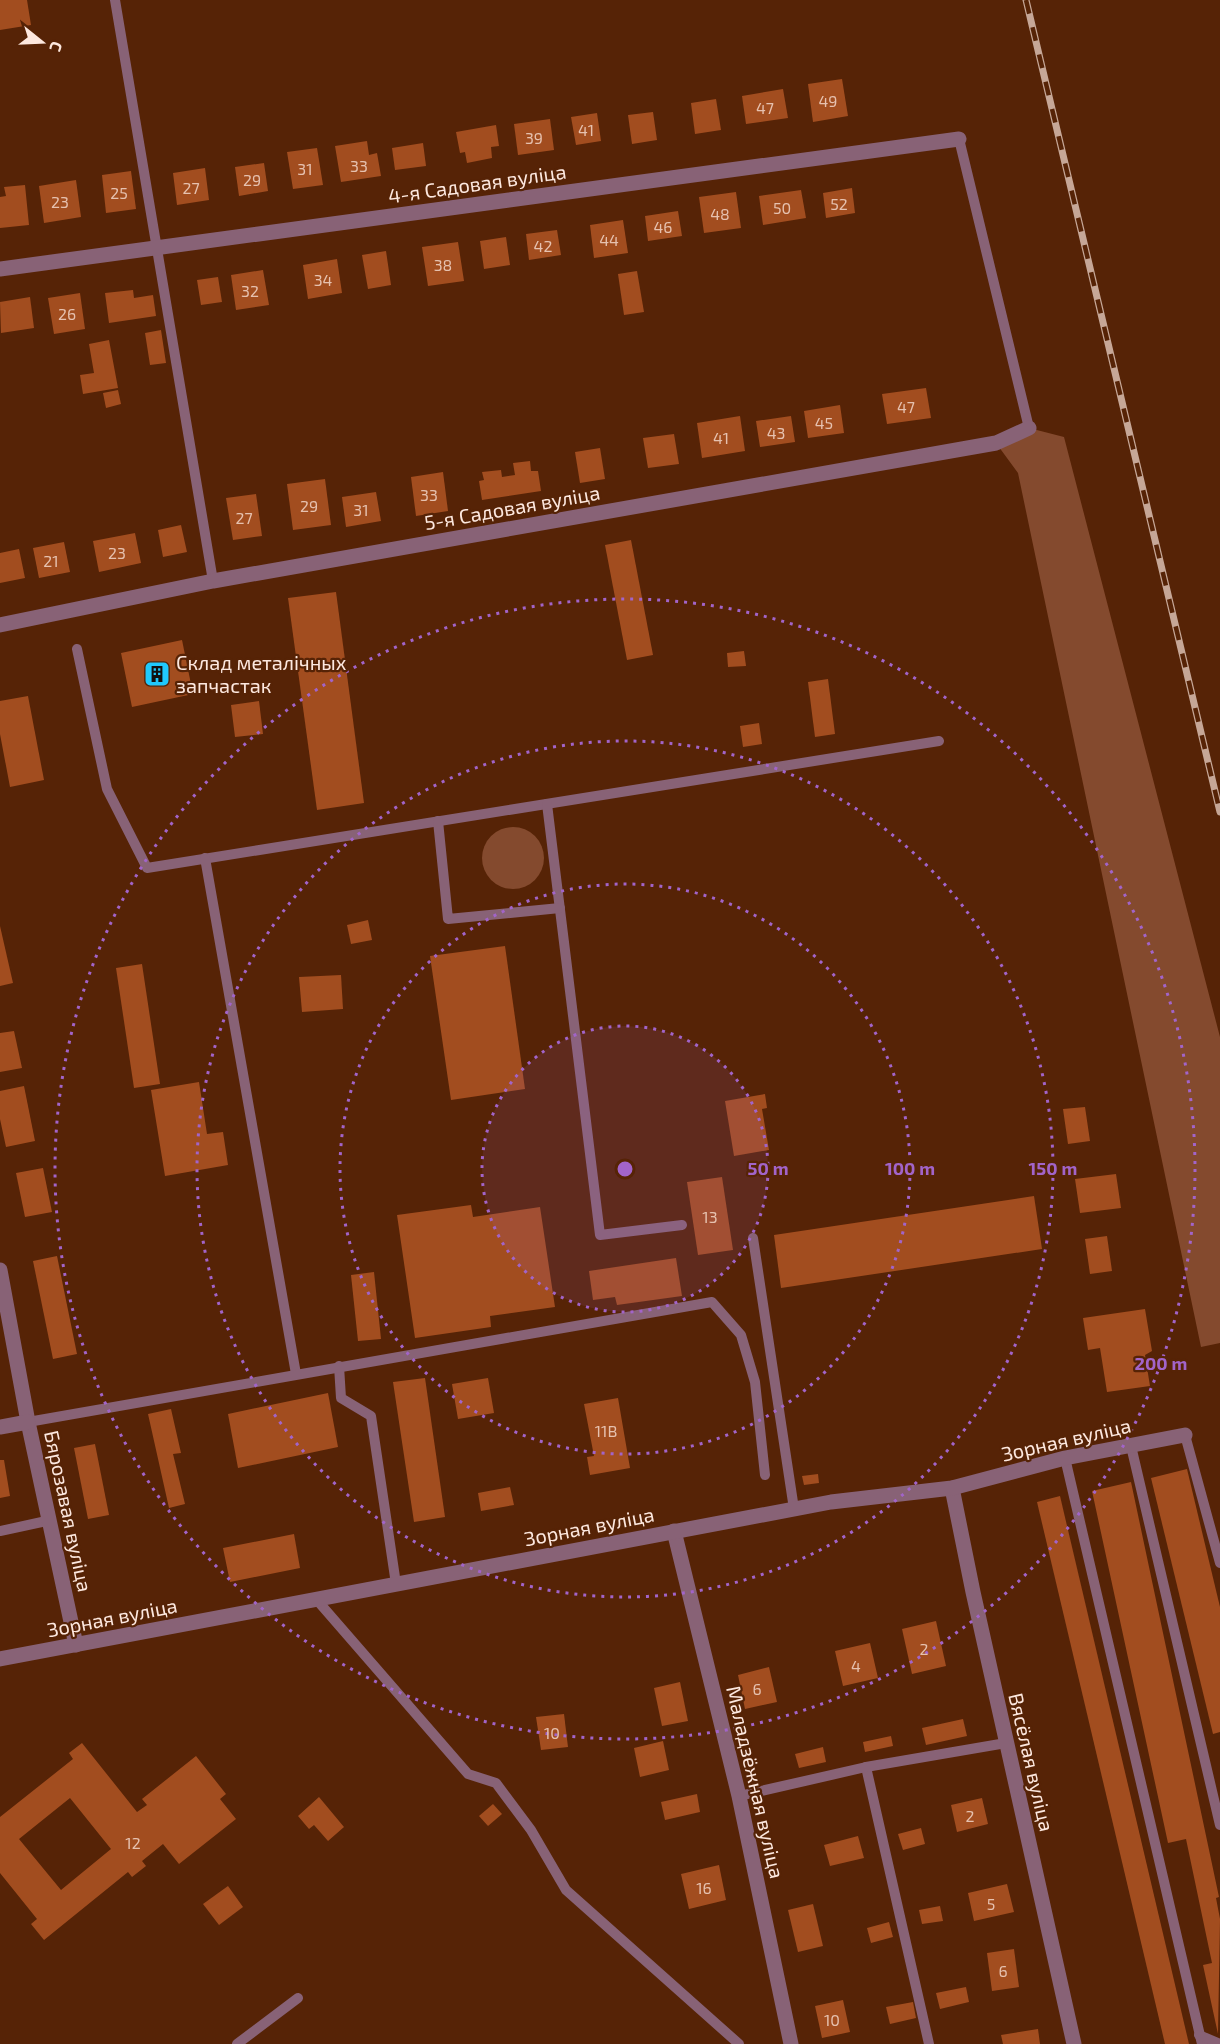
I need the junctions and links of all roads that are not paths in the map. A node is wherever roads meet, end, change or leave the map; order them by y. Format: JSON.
{"nodes":[{"id":1,"x":115,"y":0,"type":"edge"},
{"id":2,"x":959,"y":139,"type":"joint"},
{"id":3,"x":156,"y":248,"type":"junction"},
{"id":4,"x":0,"y":269,"type":"edge"},
{"id":5,"x":1029,"y":428,"type":"joint"},
{"id":6,"x":213,"y":581,"type":"junction"},
{"id":7,"x":0,"y":625,"type":"edge"},
{"id":8,"x":77,"y":648,"type":"dead end"},
{"id":9,"x":939,"y":741,"type":"dead end"},
{"id":10,"x":547,"y":804,"type":"junction"},
{"id":11,"x":438,"y":821,"type":"junction"},
{"id":12,"x":205,"y":858,"type":"junction"},
{"id":13,"x":560,"y":908,"type":"junction"},
{"id":14,"x":682,"y":1225,"type":"dead end"},
{"id":15,"x":753,"y":1238,"type":"dead end"},
{"id":16,"x":0,"y":1270,"type":"edge"},
{"id":17,"x":4,"y":1313,"type":"edge"},
{"id":18,"x":339,"y":1366,"type":"junction"},
{"id":19,"x":296,"y":1374,"type":"junction"},
{"id":20,"x":28,"y":1422,"type":"junction"},
{"id":21,"x":0,"y":1427,"type":"edge"},
{"id":22,"x":1185,"y":1435,"type":"joint"},
{"id":23,"x":1131,"y":1446,"type":"junction"},
{"id":24,"x":1065,"y":1458,"type":"junction"},
{"id":25,"x":765,"y":1475,"type":"dead end"},
{"id":26,"x":952,"y":1488,"type":"junction"},
{"id":27,"x":794,"y":1509,"type":"junction"},
{"id":28,"x":51,"y":1521,"type":"junction"},
{"id":29,"x":0,"y":1531,"type":"edge"},
{"id":30,"x":674,"y":1532,"type":"junction"},
{"id":31,"x":1220,"y":1563,"type":"edge"},
{"id":32,"x":396,"y":1584,"type":"junction"},
{"id":33,"x":316,"y":1599,"type":"junction"},
{"id":34,"x":76,"y":1645,"type":"junction"},
{"id":35,"x":0,"y":1659,"type":"edge"},
{"id":36,"x":1006,"y":1743,"type":"junction"},
{"id":37,"x":866,"y":1767,"type":"junction"},
{"id":38,"x":739,"y":1796,"type":"junction"},
{"id":39,"x":1220,"y":1825,"type":"edge"},
{"id":40,"x":298,"y":1998,"type":"dead end"},
{"id":41,"x":1201,"y":2039,"type":"edge"},
{"id":42,"x":237,"y":2044,"type":"edge"},
{"id":43,"x":739,"y":2044,"type":"edge"},
{"id":44,"x":791,"y":2044,"type":"edge"},
{"id":45,"x":929,"y":2044,"type":"edge"},
{"id":46,"x":1074,"y":2044,"type":"edge"},
{"id":47,"x":1220,"y":2044,"type":"edge"}],
"edges":[{"from":1,"to":3,"type":"lane"},
{"from":2,"to":3,"type":"street","name":"4-я Садовая вуліца"},
{"from":2,"to":5,"type":"lane"},
{"from":3,"to":4,"type":"street","name":"4-я Садовая вуліца"},
{"from":3,"to":6,"type":"lane"},
{"from":5,"to":6,"type":"street","name":"5-я Садовая вуліца"},
{"from":6,"to":7,"type":"street","name":"5-я Садовая вуліца"},
{"from":8,"to":12,"type":"lane"},
{"from":9,"to":10,"type":"lane"},
{"from":10,"to":11,"type":"lane"},
{"from":10,"to":13,"type":"lane"},
{"from":11,"to":12,"type":"lane"},
{"from":11,"to":13,"type":"lane"},
{"from":12,"to":19,"type":"lane"},
{"from":13,"to":14,"type":"lane"},
{"from":15,"to":27,"type":"lane"},
{"from":16,"to":17,"type":"street","name":"Бярозавая вуліца"},
{"from":17,"to":20,"type":"street","name":"Бярозавая вуліца"},
{"from":18,"to":19,"type":"lane"},
{"from":18,"to":25,"type":"lane"},
{"from":18,"to":32,"type":"lane"},
{"from":19,"to":20,"type":"lane"},
{"from":20,"to":21,"type":"street","name":"Бярозавая вуліца"},
{"from":20,"to":28,"type":"street","name":"Бярозавая вуліца"},
{"from":22,"to":23,"type":"street","name":"Зорная вуліца"},
{"from":22,"to":31,"type":"lane"},
{"from":23,"to":24,"type":"street","name":"Зорная вуліца"},
{"from":23,"to":39,"type":"lane"},
{"from":24,"to":26,"type":"street","name":"Зорная вуліца"},
{"from":24,"to":41,"type":"lane"},
{"from":26,"to":27,"type":"street","name":"Зорная вуліца"},
{"from":26,"to":36,"type":"street","name":"Вясёлая вуліца"},
{"from":27,"to":30,"type":"street","name":"Зорная вуліца"},
{"from":28,"to":29,"type":"lane"},
{"from":28,"to":34,"type":"street","name":"Бярозавая вуліца"},
{"from":30,"to":32,"type":"street","name":"Зорная вуліца"},
{"from":30,"to":38,"type":"street","name":"Маладзёжная вуліца"},
{"from":32,"to":33,"type":"street","name":"Зорная вуліца"},
{"from":33,"to":34,"type":"street","name":"Зорная вуліца"},
{"from":33,"to":43,"type":"lane"},
{"from":34,"to":35,"type":"street","name":"Зорная вуліца"},
{"from":36,"to":37,"type":"lane"},
{"from":36,"to":46,"type":"street","name":"Вясёлая вуліца"},
{"from":37,"to":38,"type":"lane"},
{"from":37,"to":45,"type":"lane"},
{"from":38,"to":44,"type":"street","name":"Маладзёжная вуліца"},
{"from":40,"to":42,"type":"lane"},
{"from":41,"to":47,"type":"lane"}]}
